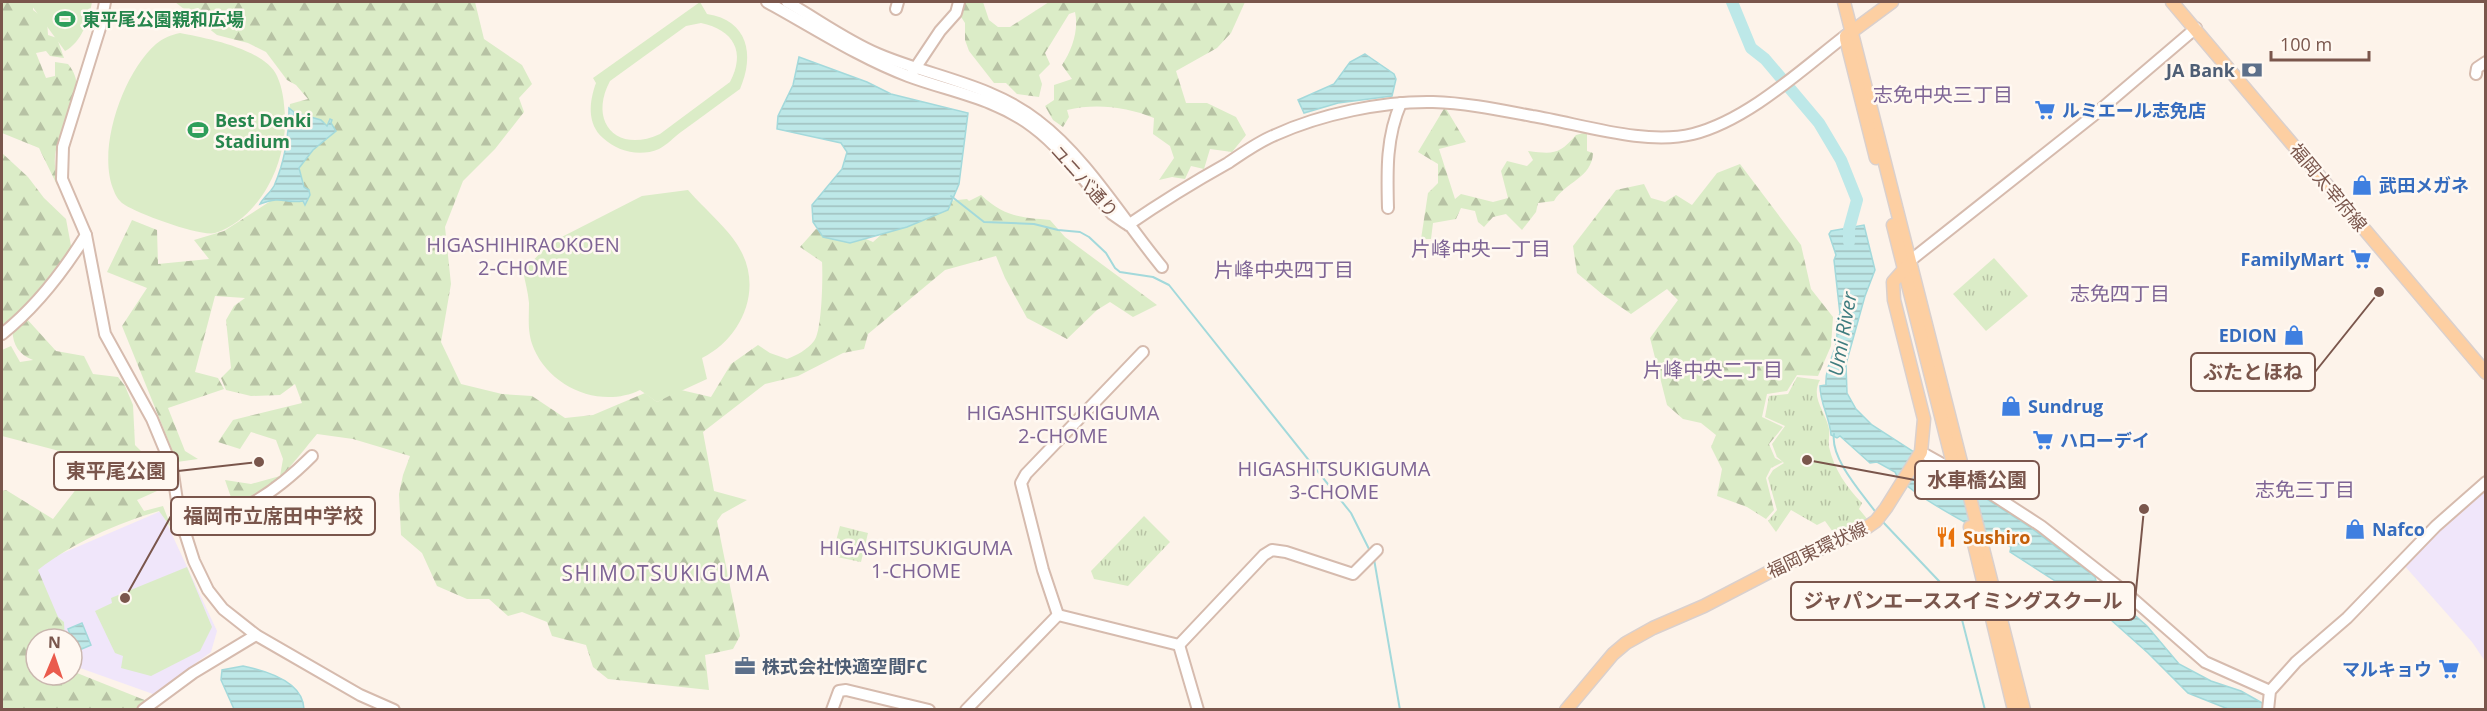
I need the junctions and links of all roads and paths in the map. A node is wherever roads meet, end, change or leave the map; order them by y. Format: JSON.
{"nodes":[{"id":1,"x":105,"y":2,"type":"edge"},
{"id":2,"x":767,"y":2,"type":"edge"},
{"id":3,"x":787,"y":2,"type":"edge"},
{"id":4,"x":959,"y":2,"type":"edge"},
{"id":5,"x":1836,"y":2,"type":"edge"},
{"id":6,"x":1844,"y":2,"type":"edge"},
{"id":7,"x":1892,"y":2,"type":"edge"},
{"id":8,"x":2172,"y":2,"type":"edge"},
{"id":9,"x":2196,"y":28,"type":"junction"},
{"id":10,"x":1849,"y":34,"type":"junction"},
{"id":11,"x":2486,"y":62,"type":"edge"},
{"id":12,"x":912,"y":72,"type":"junction"},
{"id":13,"x":2476,"y":75,"type":"dead end"},
{"id":14,"x":1401,"y":103,"type":"junction"},
{"id":15,"x":1388,"y":208,"type":"dead end"},
{"id":16,"x":1128,"y":225,"type":"junction"},
{"id":17,"x":86,"y":235,"type":"junction"},
{"id":18,"x":1908,"y":265,"type":"junction"},
{"id":19,"x":1162,"y":267,"type":"dead end"},
{"id":20,"x":2,"y":334,"type":"edge"},
{"id":21,"x":1143,"y":352,"type":"dead end"},
{"id":22,"x":2486,"y":373,"type":"edge"},
{"id":23,"x":1920,"y":454,"type":"junction"},
{"id":24,"x":312,"y":456,"type":"dead end"},
{"id":25,"x":1960,"y":474,"type":"junction"},
{"id":26,"x":2486,"y":482,"type":"edge"},
{"id":27,"x":184,"y":532,"type":"junction"},
{"id":28,"x":1377,"y":550,"type":"dead end"},
{"id":29,"x":1059,"y":615,"type":"junction"},
{"id":30,"x":256,"y":635,"type":"junction"},
{"id":31,"x":1179,"y":645,"type":"junction"},
{"id":32,"x":2269,"y":693,"type":"junction"},
{"id":33,"x":143,"y":710,"type":"edge"},
{"id":34,"x":394,"y":710,"type":"edge"},
{"id":35,"x":832,"y":710,"type":"edge"},
{"id":36,"x":929,"y":710,"type":"edge"},
{"id":37,"x":966,"y":710,"type":"edge"},
{"id":38,"x":1198,"y":710,"type":"edge"},
{"id":39,"x":1566,"y":710,"type":"edge"},
{"id":40,"x":2014,"y":710,"type":"edge"},
{"id":41,"x":2024,"y":710,"type":"edge"},
{"id":42,"x":2268,"y":710,"type":"edge"}],
"edges":[{"from":1,"to":17,"type":"street"},
{"from":2,"to":12,"type":"street","name":"ユニバ通り"},
{"from":3,"to":12,"type":"street","name":"ユニバ通り"},
{"from":4,"to":12,"type":"street"},
{"from":5,"to":10,"type":"main road"},
{"from":6,"to":10,"type":"main road"},
{"from":7,"to":10,"type":"main road"},
{"from":8,"to":9,"type":"main road","name":"福岡太宰府線"},
{"from":9,"to":18,"type":"street"},
{"from":9,"to":22,"type":"main road","name":"福岡太宰府線"},
{"from":10,"to":14,"type":"street"},
{"from":10,"to":18,"type":"main road"},
{"from":11,"to":13,"type":"street"},
{"from":12,"to":16,"type":"street","name":"ユニバ通り"},
{"from":14,"to":15,"type":"street"},
{"from":14,"to":16,"type":"street"},
{"from":16,"to":19,"type":"street","name":"ユニバ通り"},
{"from":17,"to":20,"type":"street"},
{"from":17,"to":27,"type":"street"},
{"from":18,"to":23,"type":"main road","name":"福岡東環状線"},
{"from":18,"to":25,"type":"main road"},
{"from":21,"to":29,"type":"street"},
{"from":23,"to":25,"type":"street"},
{"from":23,"to":39,"type":"main road","name":"福岡東環状線"},
{"from":24,"to":27,"type":"street"},
{"from":25,"to":32,"type":"street"},
{"from":25,"to":40,"type":"main road"},
{"from":25,"to":41,"type":"main road"},
{"from":26,"to":32,"type":"street"},
{"from":27,"to":30,"type":"street"},
{"from":28,"to":31,"type":"street"},
{"from":29,"to":31,"type":"street"},
{"from":29,"to":37,"type":"street"},
{"from":30,"to":33,"type":"street"},
{"from":30,"to":34,"type":"street"},
{"from":31,"to":38,"type":"street"},
{"from":32,"to":42,"type":"street"},
{"from":35,"to":36,"type":"street"}]}
